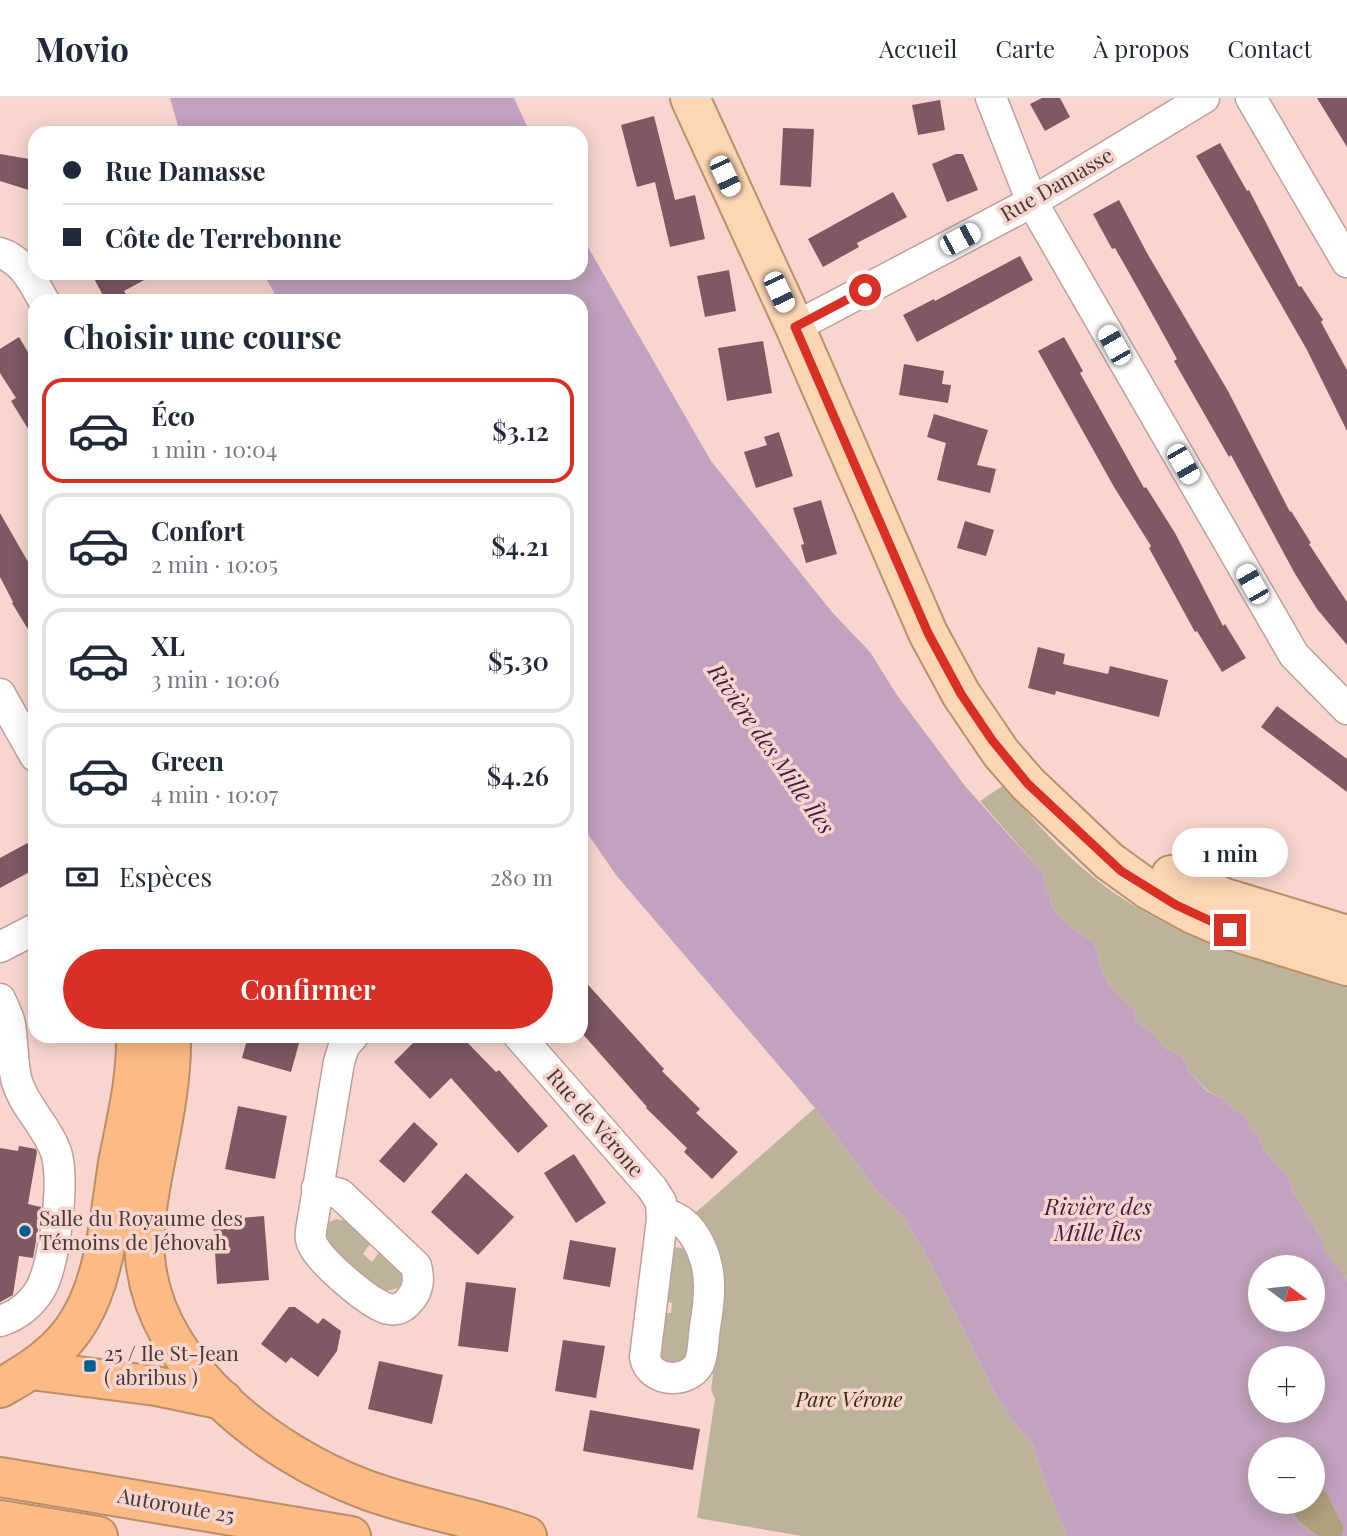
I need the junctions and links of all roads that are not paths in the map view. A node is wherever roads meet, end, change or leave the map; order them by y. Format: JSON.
{"nodes":[{"id":1,"x":690,"y":98,"type":"edge"},
{"id":2,"x":991,"y":98,"type":"edge"},
{"id":3,"x":1204,"y":98,"type":"edge"},
{"id":4,"x":1251,"y":98,"type":"edge"},
{"id":5,"x":1032,"y":202,"type":"junction"},
{"id":6,"x":4,"y":255,"type":"edge"},
{"id":7,"x":1347,"y":262,"type":"edge"},
{"id":8,"x":28,"y":275,"type":"edge"},
{"id":9,"x":795,"y":327,"type":"junction"},
{"id":10,"x":0,"y":694,"type":"edge"},
{"id":11,"x":1347,"y":709,"type":"edge"},
{"id":12,"x":28,"y":744,"type":"edge"},
{"id":13,"x":1069,"y":823,"type":"junction"},
{"id":14,"x":28,"y":933,"type":"edge"},
{"id":15,"x":1347,"y":935,"type":"edge"},
{"id":16,"x":0,"y":947,"type":"edge"},
{"id":17,"x":1347,"y":966,"type":"edge"},
{"id":18,"x":1,"y":1002,"type":"edge"},
{"id":19,"x":135,"y":1043,"type":"edge"},
{"id":20,"x":170,"y":1043,"type":"edge"},
{"id":21,"x":347,"y":1043,"type":"edge"},
{"id":22,"x":525,"y":1043,"type":"edge"},
{"id":23,"x":317,"y":1188,"type":"dead end"},
{"id":24,"x":662,"y":1214,"type":"junction"},
{"id":25,"x":0,"y":1321,"type":"edge"},
{"id":26,"x":16,"y":1379,"type":"edge"},
{"id":27,"x":223,"y":1399,"type":"junction"},
{"id":28,"x":0,"y":1477,"type":"edge"},
{"id":29,"x":0,"y":1520,"type":"edge"},
{"id":30,"x":98,"y":1536,"type":"edge"},
{"id":31,"x":351,"y":1536,"type":"edge"},
{"id":32,"x":527,"y":1536,"type":"edge"}],
"edges":[{"from":1,"to":9,"type":"main road"},
{"from":2,"to":5,"type":"street"},
{"from":3,"to":5,"type":"street","name":"Rue Damasse"},
{"from":4,"to":7,"type":"street"},
{"from":5,"to":9,"type":"street","name":"Rue Damasse"},
{"from":5,"to":11,"type":"street"},
{"from":6,"to":8,"type":"street"},
{"from":9,"to":13,"type":"main road"},
{"from":10,"to":12,"type":"street"},
{"from":13,"to":15,"type":"main road"},
{"from":13,"to":17,"type":"main road"},
{"from":14,"to":16,"type":"street"},
{"from":18,"to":25,"type":"street"},
{"from":19,"to":26,"type":"highway"},
{"from":20,"to":27,"type":"highway"},
{"from":21,"to":23,"type":"street"},
{"from":22,"to":24,"type":"street","name":"Rue de Vérone"},
{"from":24,"to":24,"type":"street"},
{"from":26,"to":27,"type":"highway"},
{"from":27,"to":32,"type":"highway"},
{"from":28,"to":31,"type":"highway","name":"Autoroute 25"},
{"from":29,"to":30,"type":"highway"}]}
